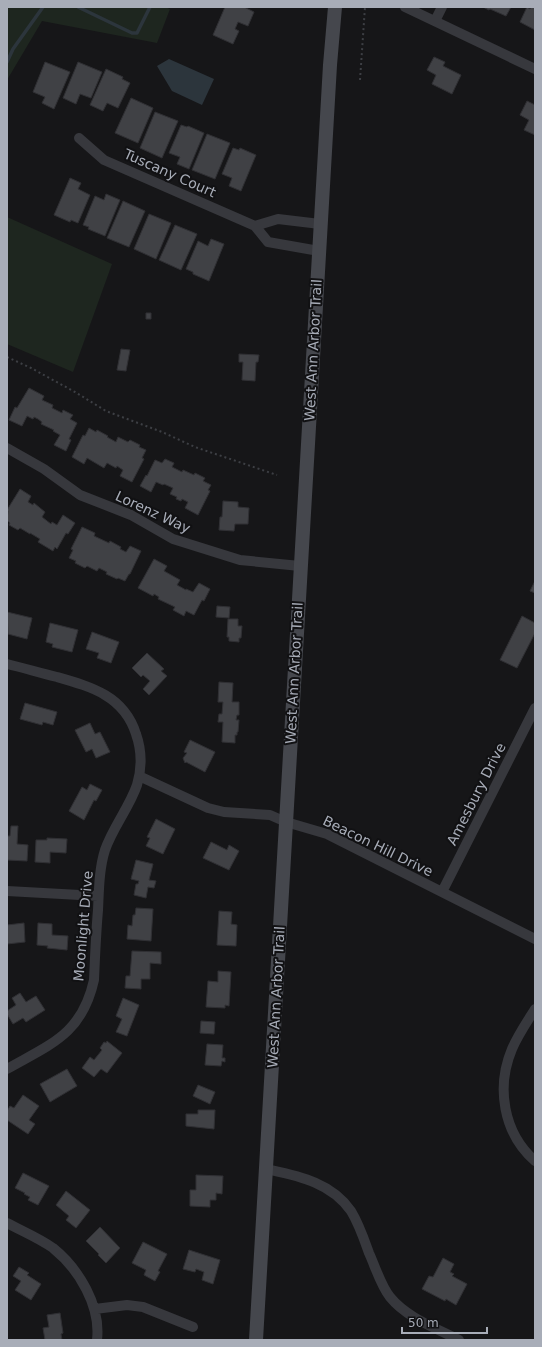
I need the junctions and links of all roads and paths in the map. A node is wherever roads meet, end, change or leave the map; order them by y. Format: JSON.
{"nodes":[{"id":1,"x":335,"y":7,"type":"edge"},
{"id":2,"x":365,"y":7,"type":"edge"},
{"id":3,"x":406,"y":7,"type":"edge"},
{"id":4,"x":442,"y":7,"type":"edge"},
{"id":5,"x":435,"y":21,"type":"junction"},
{"id":6,"x":535,"y":69,"type":"edge"},
{"id":7,"x":360,"y":80,"type":"dead end"},
{"id":8,"x":79,"y":138,"type":"dead end"},
{"id":9,"x":320,"y":224,"type":"junction"},
{"id":10,"x":255,"y":226,"type":"junction"},
{"id":11,"x":319,"y":251,"type":"junction"},
{"id":12,"x":7,"y":357,"type":"edge"},
{"id":13,"x":7,"y":448,"type":"edge"},
{"id":14,"x":277,"y":475,"type":"dead end"},
{"id":15,"x":300,"y":566,"type":"junction"},
{"id":16,"x":7,"y":664,"type":"edge"},
{"id":17,"x":534,"y":715,"type":"edge"},
{"id":18,"x":139,"y":776,"type":"junction"},
{"id":19,"x":286,"y":822,"type":"junction"},
{"id":20,"x":7,"y":891,"type":"edge"},
{"id":21,"x":442,"y":892,"type":"junction"},
{"id":22,"x":98,"y":896,"type":"junction"},
{"id":23,"x":535,"y":939,"type":"edge"},
{"id":24,"x":535,"y":1009,"type":"edge"},
{"id":25,"x":7,"y":1069,"type":"edge"},
{"id":26,"x":535,"y":1161,"type":"edge"},
{"id":27,"x":266,"y":1170,"type":"junction"},
{"id":28,"x":7,"y":1223,"type":"edge"},
{"id":29,"x":95,"y":1309,"type":"junction"},
{"id":30,"x":193,"y":1327,"type":"dead end"},
{"id":31,"x":97,"y":1340,"type":"edge"},
{"id":32,"x":256,"y":1340,"type":"edge"},
{"id":33,"x":459,"y":1340,"type":"edge"}],
"edges":[{"from":1,"to":9,"type":"street","name":"West Ann Arbor Trail"},
{"from":2,"to":7,"type":"path"},
{"from":3,"to":5,"type":"street"},
{"from":4,"to":5,"type":"street"},
{"from":5,"to":6,"type":"street"},
{"from":8,"to":10,"type":"street","name":"Tuscany Court"},
{"from":9,"to":10,"type":"street"},
{"from":9,"to":11,"type":"street","name":"West Ann Arbor Trail"},
{"from":10,"to":11,"type":"street","name":"Tuscany Court"},
{"from":11,"to":15,"type":"street","name":"West Ann Arbor Trail"},
{"from":12,"to":14,"type":"path"},
{"from":13,"to":15,"type":"street","name":"Lorenz Way"},
{"from":15,"to":19,"type":"street","name":"West Ann Arbor Trail"},
{"from":16,"to":18,"type":"street"},
{"from":17,"to":21,"type":"street","name":"Amesbury Drive"},
{"from":18,"to":19,"type":"street","name":"Beacon Hill Drive"},
{"from":18,"to":22,"type":"street","name":"Moonlight Drive"},
{"from":19,"to":21,"type":"street","name":"Beacon Hill Drive"},
{"from":19,"to":27,"type":"street","name":"West Ann Arbor Trail"},
{"from":20,"to":22,"type":"street"},
{"from":21,"to":23,"type":"street","name":"Beacon Hill Drive"},
{"from":22,"to":25,"type":"street","name":"Moonlight Drive"},
{"from":24,"to":26,"type":"street"},
{"from":27,"to":32,"type":"street","name":"West Ann Arbor Trail"},
{"from":27,"to":33,"type":"street"},
{"from":28,"to":29,"type":"street"},
{"from":29,"to":30,"type":"street"},
{"from":29,"to":31,"type":"street"}]}
